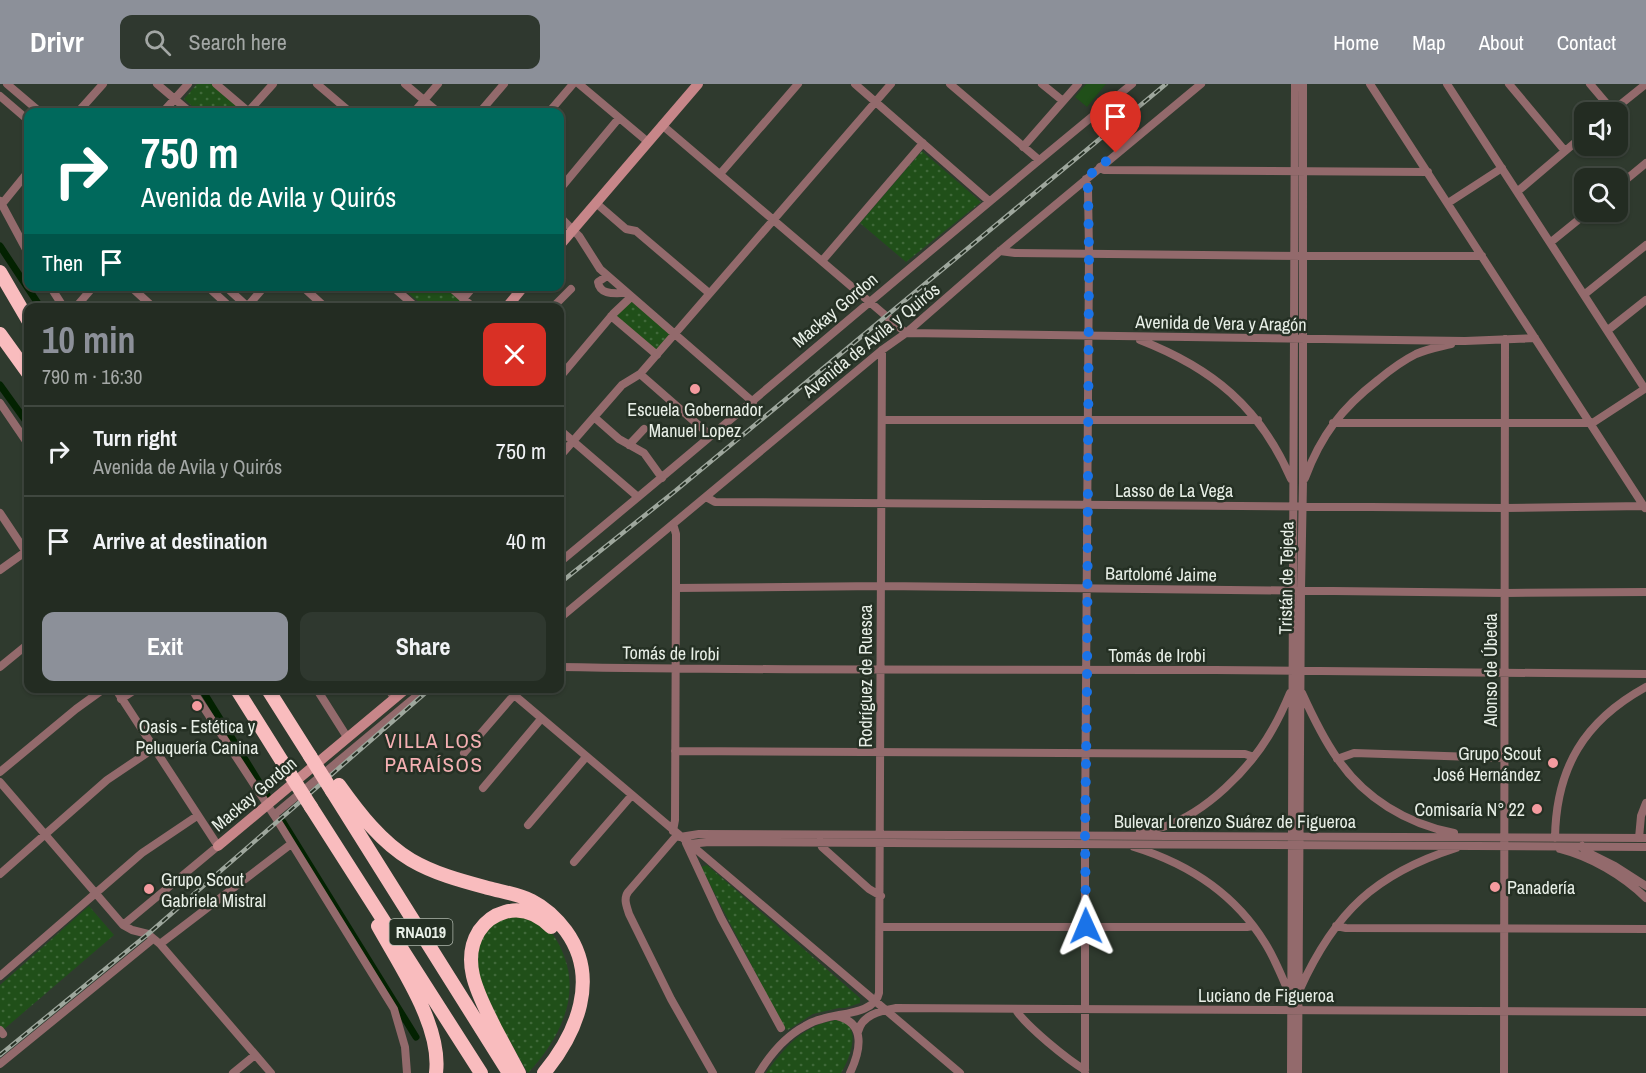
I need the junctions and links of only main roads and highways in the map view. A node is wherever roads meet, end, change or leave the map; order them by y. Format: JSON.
{"nodes":[{"id":1,"x":698,"y":84,"type":"edge"},
{"id":2,"x":564,"y":241,"type":"edge"},
{"id":3,"x":0,"y":272,"type":"edge"},
{"id":4,"x":0,"y":289,"type":"edge"},
{"id":5,"x":520,"y":291,"type":"edge"},
{"id":6,"x":510,"y":303,"type":"edge"},
{"id":7,"x":24,"y":313,"type":"edge"},
{"id":8,"x":24,"y":323,"type":"edge"},
{"id":9,"x":0,"y":334,"type":"edge"},
{"id":10,"x":0,"y":345,"type":"edge"},
{"id":11,"x":24,"y":367,"type":"edge"},
{"id":12,"x":24,"y":374,"type":"edge"},
{"id":13,"x":239,"y":693,"type":"edge"},
{"id":14,"x":270,"y":693,"type":"edge"},
{"id":15,"x":279,"y":693,"type":"edge"},
{"id":16,"x":402,"y":693,"type":"edge"},
{"id":17,"x":313,"y":754,"type":"junction"},
{"id":18,"x":335,"y":788,"type":"junction"},
{"id":19,"x":218,"y":846,"type":"road end"},
{"id":20,"x":363,"y":888,"type":"junction"},
{"id":21,"x":436,"y":1073,"type":"edge"},
{"id":22,"x":481,"y":1073,"type":"edge"},
{"id":23,"x":509,"y":1073,"type":"edge"},
{"id":24,"x":519,"y":1073,"type":"edge"},
{"id":25,"x":534,"y":1073,"type":"edge"},
{"id":26,"x":544,"y":1073,"type":"edge"}],
"edges":[{"from":1,"to":2,"type":"main road"},
{"from":3,"to":7,"type":"highway"},
{"from":4,"to":8,"type":"highway"},
{"from":5,"to":6,"type":"main road"},
{"from":9,"to":11,"type":"highway"},
{"from":10,"to":12,"type":"highway"},
{"from":13,"to":20,"type":"highway","number":"RNA019","bridge":true},
{"from":14,"to":17,"type":"highway","number":"RNA019"},
{"from":15,"to":17,"type":"highway"},
{"from":16,"to":19,"type":"main road","name":"Mackay Gordon"},
{"from":17,"to":18,"type":"highway","number":"RNA019","bridge":true},
{"from":18,"to":23,"type":"highway","number":"RNA019"},
{"from":18,"to":26,"type":"highway"},
{"from":20,"to":21,"type":"highway"},
{"from":20,"to":22,"type":"highway","number":"RNA019"},
{"from":24,"to":25,"type":"highway"}]}
